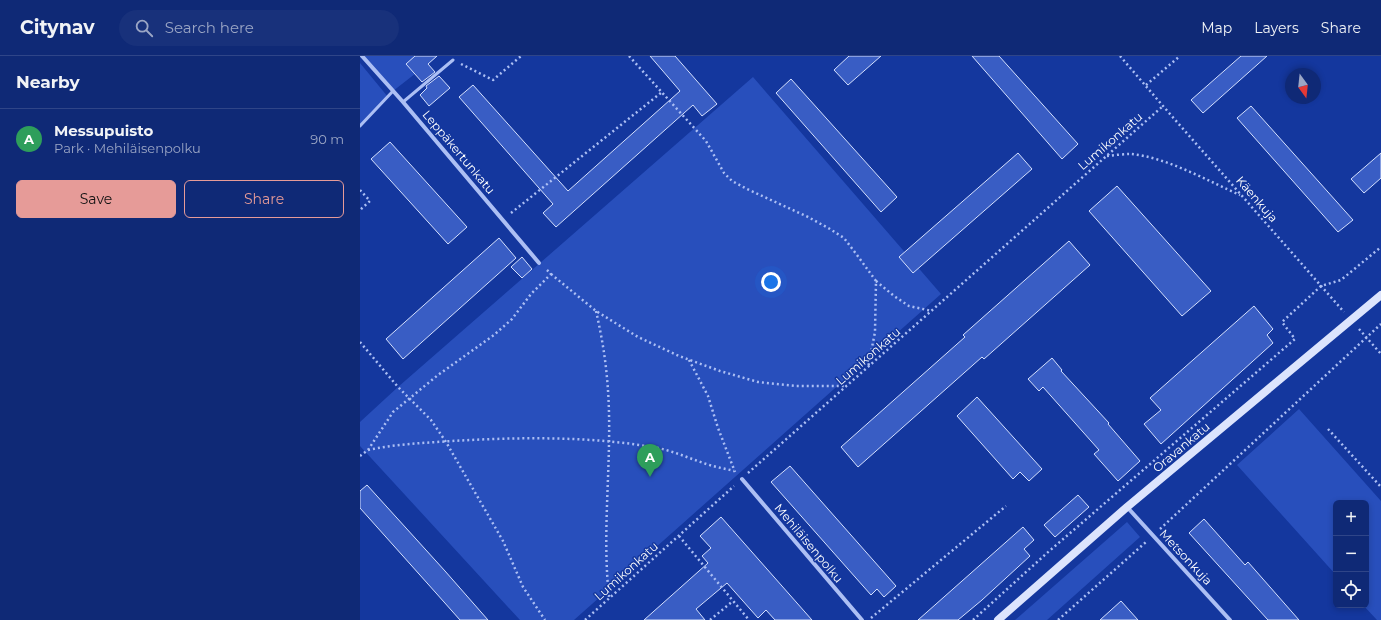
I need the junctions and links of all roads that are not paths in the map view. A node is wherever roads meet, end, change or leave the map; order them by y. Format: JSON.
{"nodes":[{"id":1,"x":362,"y":56,"type":"edge"},
{"id":2,"x":453,"y":60,"type":"road end"},
{"id":3,"x":393,"y":92,"type":"junction"},
{"id":4,"x":403,"y":102,"type":"junction"},
{"id":5,"x":360,"y":126,"type":"edge"},
{"id":6,"x":539,"y":263,"type":"road end"},
{"id":7,"x":1381,"y":295,"type":"edge"},
{"id":8,"x":742,"y":479,"type":"road end"},
{"id":9,"x":1127,"y":507,"type":"junction"},
{"id":10,"x":862,"y":620,"type":"edge"},
{"id":11,"x":998,"y":620,"type":"edge"},
{"id":12,"x":1230,"y":620,"type":"edge"}],
"edges":[{"from":1,"to":3,"type":"street","name":"Leppäkertunkatu"},
{"from":2,"to":4,"type":"lane"},
{"from":3,"to":4,"type":"street","name":"Leppäkertunkatu"},
{"from":3,"to":5,"type":"lane"},
{"from":4,"to":6,"type":"street","name":"Leppäkertunkatu"},
{"from":7,"to":9,"type":"street","name":"Oravankatu"},
{"from":8,"to":10,"type":"street","name":"Mehiläisenpolku"},
{"from":9,"to":11,"type":"street","name":"Oravankatu"},
{"from":9,"to":12,"type":"street","name":"Metsonkuja"}]}
